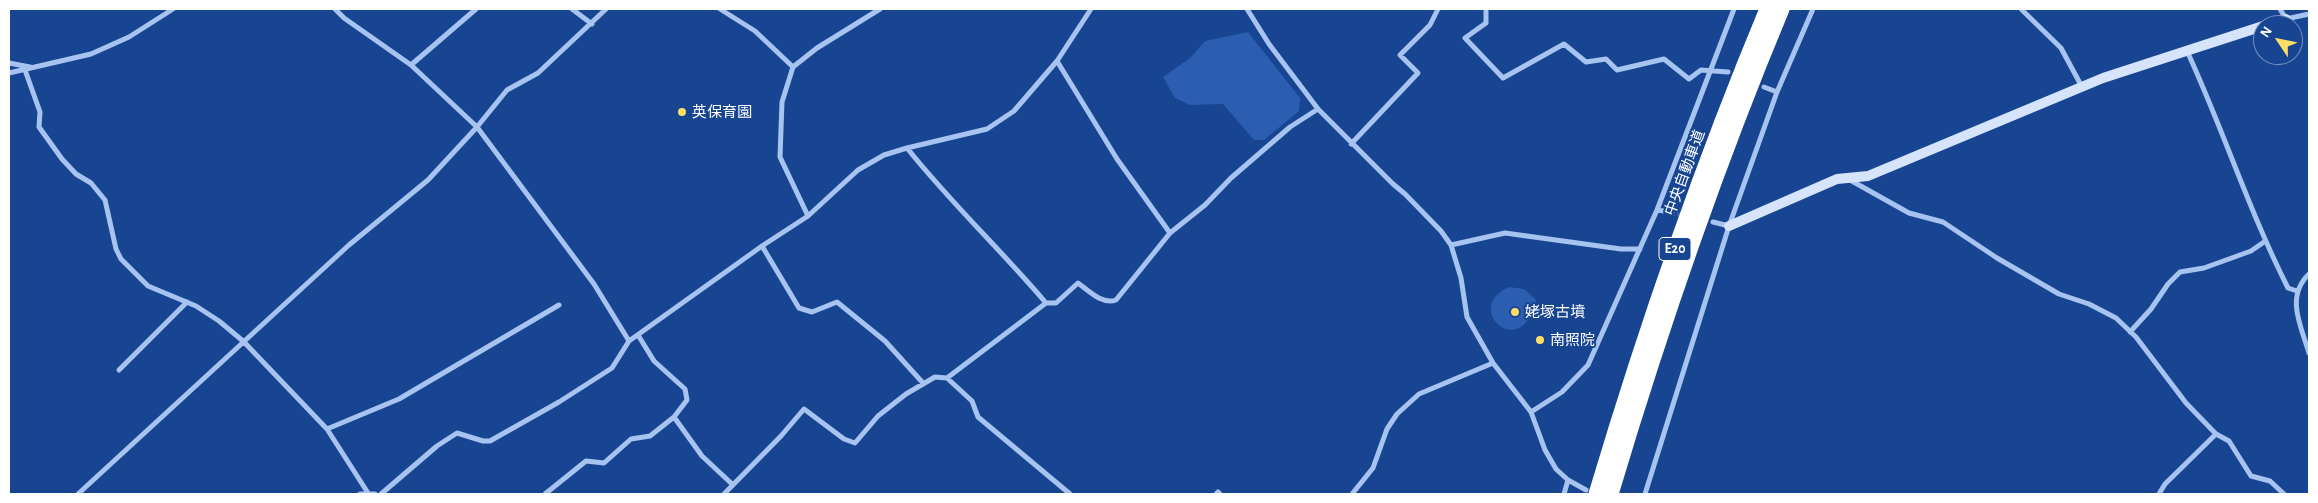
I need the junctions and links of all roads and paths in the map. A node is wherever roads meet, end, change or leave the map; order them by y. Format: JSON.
{"nodes":[{"id":1,"x":173,"y":9,"type":"edge"},
{"id":2,"x":335,"y":9,"type":"edge"},
{"id":3,"x":476,"y":9,"type":"edge"},
{"id":4,"x":572,"y":9,"type":"edge"},
{"id":5,"x":606,"y":9,"type":"edge"},
{"id":6,"x":720,"y":9,"type":"edge"},
{"id":7,"x":880,"y":9,"type":"edge"},
{"id":8,"x":1091,"y":9,"type":"edge"},
{"id":9,"x":1247,"y":9,"type":"edge"},
{"id":10,"x":1438,"y":9,"type":"edge"},
{"id":11,"x":1486,"y":9,"type":"edge"},
{"id":12,"x":1734,"y":9,"type":"edge"},
{"id":13,"x":1767,"y":9,"type":"edge"},
{"id":14,"x":1782,"y":9,"type":"edge"},
{"id":15,"x":1813,"y":9,"type":"edge"},
{"id":16,"x":2021,"y":9,"type":"edge"},
{"id":17,"x":592,"y":24,"type":"junction"},
{"id":18,"x":2253,"y":28,"type":"edge"},
{"id":19,"x":2187,"y":51,"type":"junction"},
{"id":20,"x":1057,"y":61,"type":"junction"},
{"id":21,"x":9,"y":63,"type":"edge"},
{"id":22,"x":411,"y":65,"type":"junction"},
{"id":23,"x":794,"y":67,"type":"junction"},
{"id":24,"x":32,"y":68,"type":"junction"},
{"id":25,"x":1710,"y":69,"type":"junction"},
{"id":26,"x":25,"y":70,"type":"junction"},
{"id":27,"x":1728,"y":72,"type":"dead end"},
{"id":28,"x":9,"y":73,"type":"edge"},
{"id":29,"x":1764,"y":87,"type":"dead end"},
{"id":30,"x":2082,"y":88,"type":"junction"},
{"id":31,"x":1777,"y":92,"type":"junction"},
{"id":32,"x":1318,"y":109,"type":"junction"},
{"id":33,"x":477,"y":127,"type":"junction"},
{"id":34,"x":1351,"y":144,"type":"junction"},
{"id":35,"x":907,"y":148,"type":"junction"},
{"id":36,"x":1850,"y":179,"type":"junction"},
{"id":37,"x":1656,"y":210,"type":"junction"},
{"id":38,"x":1670,"y":212,"type":"tunnel mouth"},
{"id":39,"x":808,"y":216,"type":"junction"},
{"id":40,"x":1713,"y":222,"type":"dead end"},
{"id":41,"x":1729,"y":226,"type":"junction"},
{"id":42,"x":1170,"y":233,"type":"junction"},
{"id":43,"x":2264,"y":242,"type":"junction"},
{"id":44,"x":1451,"y":245,"type":"junction"},
{"id":45,"x":762,"y":246,"type":"junction"},
{"id":46,"x":1640,"y":249,"type":"junction"},
{"id":47,"x":2309,"y":274,"type":"edge"},
{"id":48,"x":2296,"y":291,"type":"junction"},
{"id":49,"x":187,"y":302,"type":"junction"},
{"id":50,"x":1046,"y":303,"type":"junction"},
{"id":51,"x":559,"y":305,"type":"dead end"},
{"id":52,"x":2130,"y":332,"type":"junction"},
{"id":53,"x":638,"y":335,"type":"junction"},
{"id":54,"x":243,"y":341,"type":"junction"},
{"id":55,"x":629,"y":341,"type":"junction"},
{"id":56,"x":2309,"y":353,"type":"edge"},
{"id":57,"x":1493,"y":363,"type":"junction"},
{"id":58,"x":119,"y":370,"type":"dead end"},
{"id":59,"x":947,"y":378,"type":"junction"},
{"id":60,"x":923,"y":383,"type":"junction"},
{"id":61,"x":1531,"y":412,"type":"junction"},
{"id":62,"x":674,"y":417,"type":"junction"},
{"id":63,"x":327,"y":429,"type":"junction"},
{"id":64,"x":2216,"y":434,"type":"junction"},
{"id":65,"x":1568,"y":480,"type":"junction"},
{"id":66,"x":732,"y":484,"type":"junction"},
{"id":67,"x":1591,"y":492,"type":"edge"},
{"id":68,"x":368,"y":493,"type":"junction"},
{"id":69,"x":78,"y":494,"type":"edge"},
{"id":70,"x":360,"y":494,"type":"edge"},
{"id":71,"x":375,"y":494,"type":"edge"},
{"id":72,"x":381,"y":494,"type":"edge"},
{"id":73,"x":545,"y":494,"type":"edge"},
{"id":74,"x":724,"y":494,"type":"edge"},
{"id":75,"x":1070,"y":494,"type":"edge"},
{"id":76,"x":1216,"y":494,"type":"edge"},
{"id":77,"x":1220,"y":494,"type":"edge"},
{"id":78,"x":1352,"y":494,"type":"edge"},
{"id":79,"x":1564,"y":494,"type":"edge"},
{"id":80,"x":1611,"y":494,"type":"edge"},
{"id":81,"x":1645,"y":494,"type":"edge"},
{"id":82,"x":2159,"y":494,"type":"edge"},
{"id":83,"x":2284,"y":494,"type":"edge"}],
"edges":[{"from":1,"to":24,"type":"street"},
{"from":2,"to":22,"type":"street"},
{"from":3,"to":22,"type":"street"},
{"from":4,"to":17,"type":"street"},
{"from":5,"to":17,"type":"street"},
{"from":6,"to":23,"type":"street"},
{"from":7,"to":23,"type":"street"},
{"from":8,"to":20,"type":"street"},
{"from":9,"to":32,"type":"street"},
{"from":10,"to":34,"type":"street"},
{"from":11,"to":25,"type":"street"},
{"from":12,"to":25,"type":"street"},
{"from":13,"to":67,"type":"highway","name":"中央自動車道","number":"E20"},
{"from":14,"to":80,"type":"highway","name":"中央自動車道","number":"E20"},
{"from":15,"to":31,"type":"street"},
{"from":16,"to":30,"type":"street"},
{"from":17,"to":33,"type":"street"},
{"from":18,"to":19,"type":"street"},
{"from":19,"to":30,"type":"street"},
{"from":19,"to":43,"type":"street"},
{"from":20,"to":35,"type":"street"},
{"from":20,"to":42,"type":"street"},
{"from":21,"to":24,"type":"street"},
{"from":22,"to":33,"type":"street"},
{"from":23,"to":39,"type":"street"},
{"from":24,"to":26,"type":"street"},
{"from":25,"to":27,"type":"street"},
{"from":25,"to":37,"type":"street"},
{"from":26,"to":28,"type":"street"},
{"from":26,"to":49,"type":"street"},
{"from":29,"to":31,"type":"street"},
{"from":30,"to":36,"type":"street"},
{"from":31,"to":41,"type":"street"},
{"from":32,"to":34,"type":"street"},
{"from":32,"to":42,"type":"street"},
{"from":33,"to":54,"type":"street"},
{"from":33,"to":55,"type":"street"},
{"from":34,"to":44,"type":"street"},
{"from":35,"to":39,"type":"street"},
{"from":35,"to":50,"type":"street"},
{"from":36,"to":41,"type":"street"},
{"from":36,"to":52,"type":"street"},
{"from":37,"to":38,"type":"street"},
{"from":37,"to":46,"type":"street"},
{"from":39,"to":45,"type":"street"},
{"from":40,"to":41,"type":"street"},
{"from":41,"to":81,"type":"street"},
{"from":42,"to":50,"type":"street"},
{"from":43,"to":48,"type":"street"},
{"from":43,"to":52,"type":"street"},
{"from":44,"to":46,"type":"street"},
{"from":44,"to":57,"type":"street"},
{"from":45,"to":53,"type":"street"},
{"from":45,"to":60,"type":"street"},
{"from":46,"to":61,"type":"street"},
{"from":47,"to":48,"type":"street"},
{"from":48,"to":56,"type":"street"},
{"from":49,"to":54,"type":"street"},
{"from":49,"to":58,"type":"street"},
{"from":50,"to":59,"type":"street"},
{"from":51,"to":63,"type":"street"},
{"from":52,"to":64,"type":"street"},
{"from":53,"to":55,"type":"street"},
{"from":53,"to":62,"type":"street"},
{"from":54,"to":63,"type":"street"},
{"from":54,"to":69,"type":"street"},
{"from":55,"to":72,"type":"street"},
{"from":57,"to":61,"type":"street"},
{"from":57,"to":78,"type":"street"},
{"from":59,"to":60,"type":"street"},
{"from":59,"to":75,"type":"street"},
{"from":60,"to":66,"type":"street"},
{"from":61,"to":65,"type":"street"},
{"from":62,"to":66,"type":"street"},
{"from":62,"to":73,"type":"street"},
{"from":63,"to":68,"type":"street"},
{"from":64,"to":82,"type":"street"},
{"from":64,"to":83,"type":"street"},
{"from":65,"to":67,"type":"street"},
{"from":65,"to":79,"type":"street"},
{"from":66,"to":74,"type":"street"},
{"from":68,"to":70,"type":"street"},
{"from":68,"to":71,"type":"street"},
{"from":76,"to":77,"type":"street"}]}
